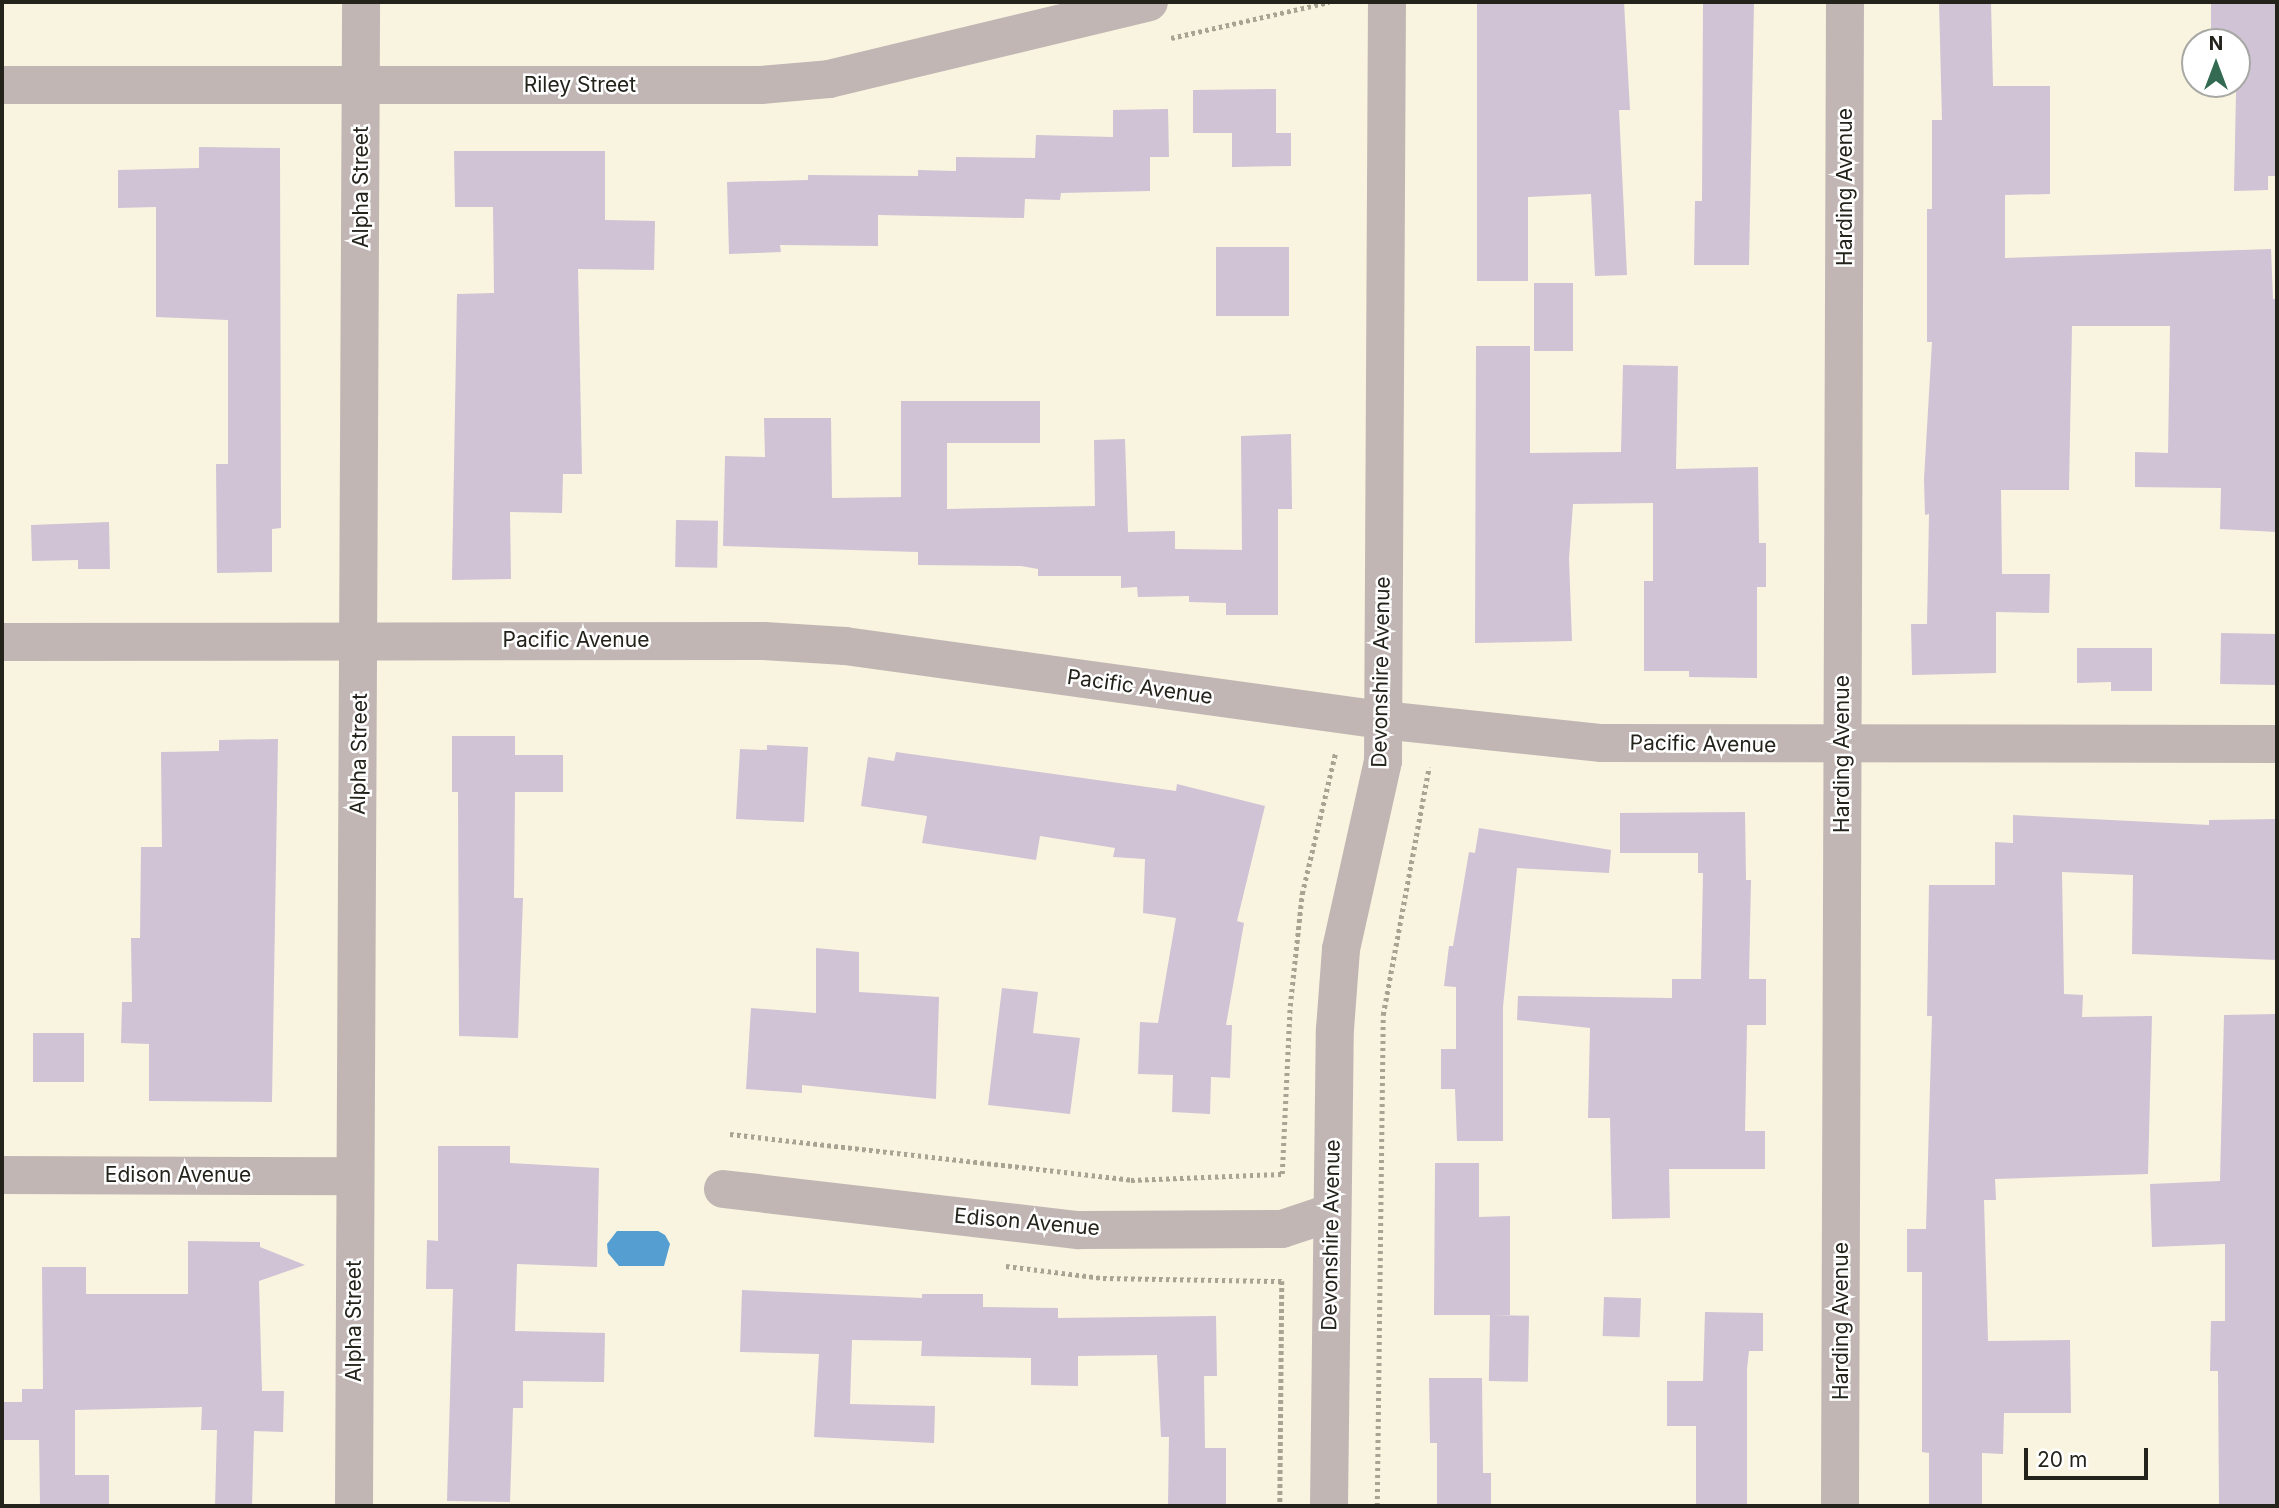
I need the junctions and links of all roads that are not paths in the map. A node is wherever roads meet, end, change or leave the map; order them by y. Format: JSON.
{"nodes":[{"id":1,"x":361,"y":2,"type":"edge"},
{"id":2,"x":1149,"y":2,"type":"edge"},
{"id":3,"x":1387,"y":2,"type":"edge"},
{"id":4,"x":1845,"y":2,"type":"edge"},
{"id":5,"x":2,"y":85,"type":"edge"},
{"id":6,"x":361,"y":85,"type":"junction"},
{"id":7,"x":359,"y":639,"type":"junction"},
{"id":8,"x":2,"y":642,"type":"edge"},
{"id":9,"x":1382,"y":720,"type":"junction"},
{"id":10,"x":2277,"y":744,"type":"edge"},
{"id":11,"x":1842,"y":745,"type":"junction"},
{"id":12,"x":2,"y":1175,"type":"edge"},
{"id":13,"x":355,"y":1176,"type":"junction"},
{"id":14,"x":723,"y":1189,"type":"dead end"},
{"id":15,"x":1330,"y":1213,"type":"junction"},
{"id":16,"x":354,"y":1506,"type":"edge"},
{"id":17,"x":1329,"y":1506,"type":"edge"},
{"id":18,"x":1840,"y":1506,"type":"edge"}],
"edges":[{"from":1,"to":6,"type":"street","name":"Alpha Street"},
{"from":2,"to":6,"type":"street","name":"Riley Street"},
{"from":3,"to":9,"type":"street","name":"Devonshire Avenue"},
{"from":4,"to":11,"type":"street","name":"Harding Avenue"},
{"from":5,"to":6,"type":"street","name":"Riley Street"},
{"from":6,"to":7,"type":"street","name":"Alpha Street"},
{"from":7,"to":8,"type":"street","name":"Pacific Avenue"},
{"from":7,"to":9,"type":"street","name":"Pacific Avenue"},
{"from":7,"to":13,"type":"street","name":"Alpha Street"},
{"from":9,"to":11,"type":"street","name":"Pacific Avenue"},
{"from":9,"to":15,"type":"street","name":"Devonshire Avenue"},
{"from":10,"to":11,"type":"street","name":"Pacific Avenue"},
{"from":11,"to":18,"type":"street","name":"Harding Avenue"},
{"from":12,"to":13,"type":"street","name":"Edison Avenue"},
{"from":13,"to":16,"type":"street","name":"Alpha Street"},
{"from":14,"to":15,"type":"street","name":"Edison Avenue"},
{"from":15,"to":17,"type":"street","name":"Devonshire Avenue"}]}
